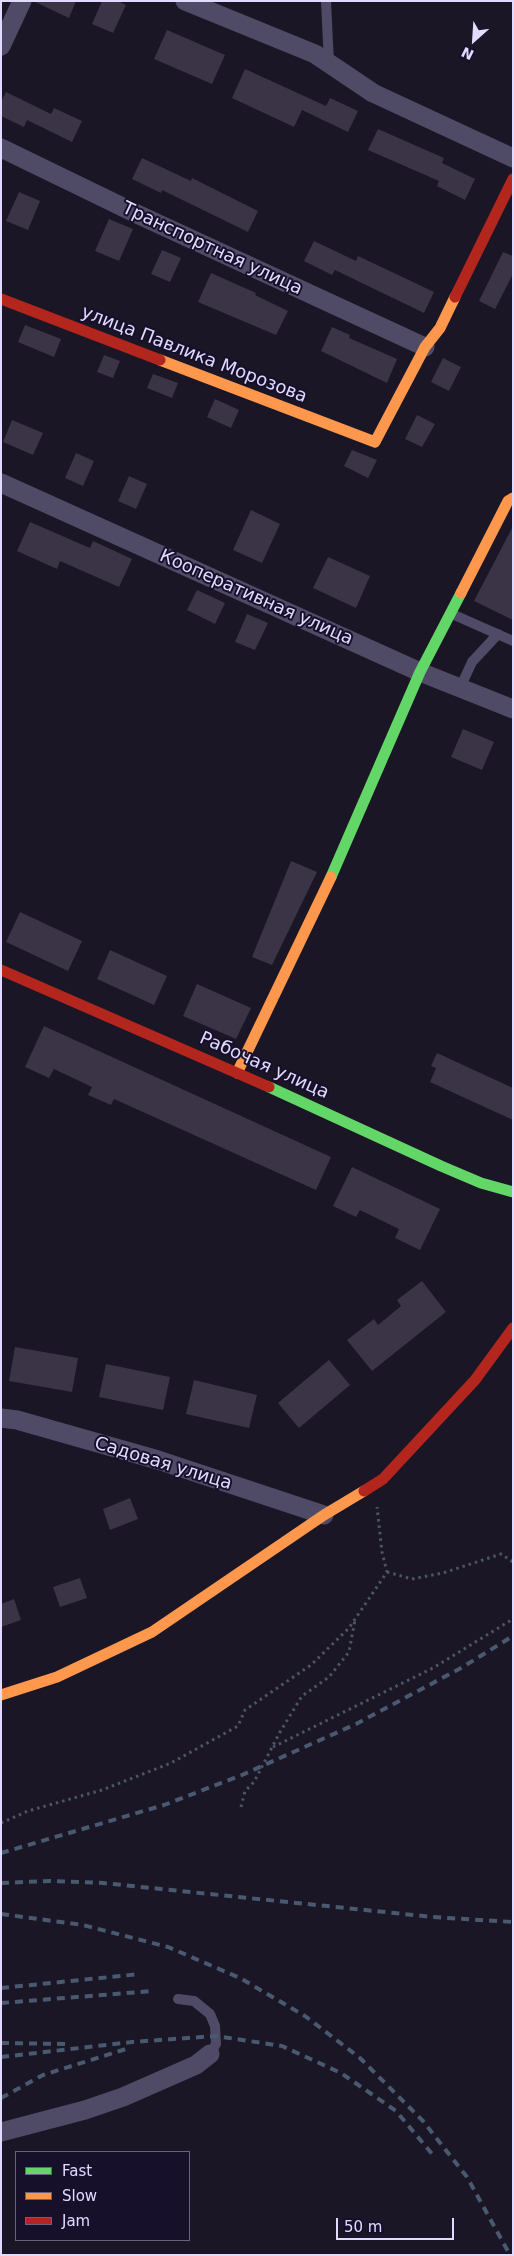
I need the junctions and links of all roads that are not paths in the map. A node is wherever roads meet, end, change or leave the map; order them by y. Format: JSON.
{"nodes":[{"id":1,"x":22,"y":1,"type":"edge"},
{"id":2,"x":185,"y":1,"type":"edge"},
{"id":3,"x":326,"y":1,"type":"edge"},
{"id":4,"x":1,"y":46,"type":"edge"},
{"id":5,"x":329,"y":64,"type":"junction"},
{"id":6,"x":1,"y":148,"type":"edge"},
{"id":7,"x":513,"y":158,"type":"edge"},
{"id":8,"x":513,"y":179,"type":"edge"},
{"id":9,"x":1,"y":300,"type":"edge"},
{"id":10,"x":425,"y":347,"type":"junction"},
{"id":11,"x":1,"y":482,"type":"edge"},
{"id":12,"x":513,"y":498,"type":"edge"},
{"id":13,"x":450,"y":613,"type":"junction"},
{"id":14,"x":498,"y":634,"type":"junction"},
{"id":15,"x":513,"y":641,"type":"edge"},
{"id":16,"x":420,"y":672,"type":"junction"},
{"id":17,"x":460,"y":688,"type":"junction"},
{"id":18,"x":513,"y":709,"type":"edge"},
{"id":19,"x":1,"y":970,"type":"edge"},
{"id":20,"x":237,"y":1072,"type":"junction"},
{"id":21,"x":513,"y":1192,"type":"edge"},
{"id":22,"x":513,"y":1328,"type":"edge"},
{"id":23,"x":1,"y":1418,"type":"edge"},
{"id":24,"x":324,"y":1515,"type":"junction"},
{"id":25,"x":1,"y":1695,"type":"edge"},
{"id":26,"x":178,"y":1999,"type":"dead end"},
{"id":27,"x":210,"y":2054,"type":"joint"},
{"id":28,"x":1,"y":2132,"type":"edge"}],
"edges":[{"from":1,"to":4,"type":"street"},
{"from":2,"to":5,"type":"street"},
{"from":3,"to":5,"type":"lane"},
{"from":5,"to":7,"type":"street"},
{"from":6,"to":10,"type":"street","name":"Транспортная улица"},
{"from":8,"to":10,"type":"street"},
{"from":9,"to":10,"type":"street","name":"улица Павлика Морозова"},
{"from":11,"to":16,"type":"street","name":"Кооперативная улица"},
{"from":12,"to":13,"type":"street"},
{"from":13,"to":14,"type":"lane"},
{"from":13,"to":16,"type":"street"},
{"from":14,"to":15,"type":"lane"},
{"from":14,"to":17,"type":"lane"},
{"from":16,"to":17,"type":"street","name":"Кооперативная улица"},
{"from":16,"to":20,"type":"street"},
{"from":17,"to":18,"type":"street","name":"Кооперативная улица"},
{"from":19,"to":20,"type":"street","name":"Рабочая улица"},
{"from":20,"to":21,"type":"street","name":"Рабочая улица"},
{"from":22,"to":24,"type":"street"},
{"from":23,"to":24,"type":"street","name":"Садовая улица"},
{"from":24,"to":25,"type":"street"},
{"from":26,"to":27,"type":"lane"},
{"from":27,"to":28,"type":"street"}]}
